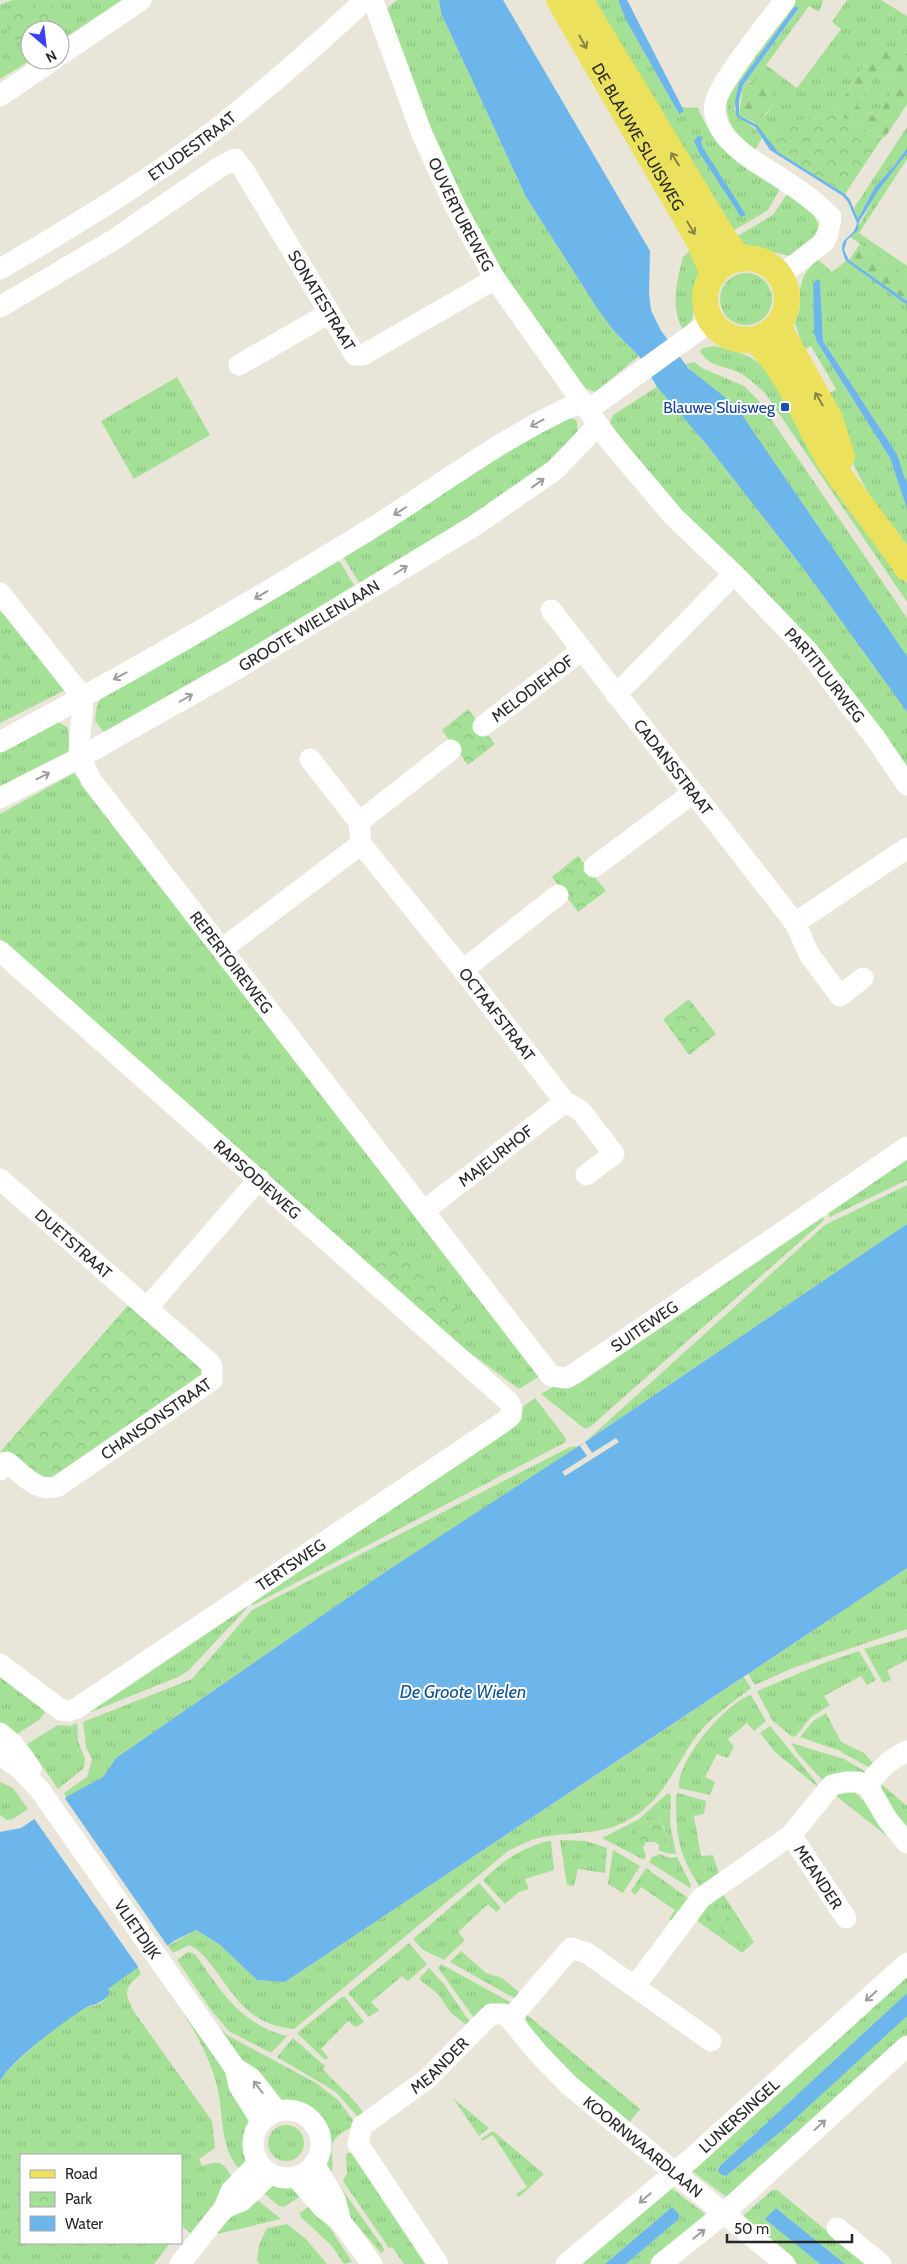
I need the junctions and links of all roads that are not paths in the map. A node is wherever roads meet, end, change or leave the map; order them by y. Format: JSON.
{"nodes":[{"id":1,"x":141,"y":0,"type":"edge"},
{"id":2,"x":365,"y":0,"type":"edge"},
{"id":3,"x":373,"y":0,"type":"edge"},
{"id":4,"x":559,"y":0,"type":"edge"},
{"id":5,"x":580,"y":0,"type":"edge"},
{"id":6,"x":785,"y":0,"type":"edge"},
{"id":7,"x":70,"y":48,"type":"edge"},
{"id":8,"x":38,"y":70,"type":"edge"},
{"id":9,"x":0,"y":96,"type":"edge"},
{"id":10,"x":235,"y":159,"type":"joint"},
{"id":11,"x":740,"y":259,"type":"junction"},
{"id":12,"x":0,"y":269,"type":"edge"},
{"id":13,"x":713,"y":274,"type":"junction"},
{"id":14,"x":780,"y":276,"type":"junction"},
{"id":15,"x":496,"y":279,"type":"junction"},
{"id":16,"x":0,"y":307,"type":"edge"},
{"id":17,"x":329,"y":313,"type":"junction"},
{"id":18,"x":711,"y":321,"type":"junction"},
{"id":19,"x":778,"y":326,"type":"junction"},
{"id":20,"x":755,"y":340,"type":"junction"},
{"id":21,"x":239,"y":365,"type":"dead end"},
{"id":22,"x":589,"y":412,"type":"junction"},
{"id":23,"x":859,"y":500,"type":"junction"},
{"id":24,"x":907,"y":568,"type":"edge"},
{"id":25,"x":734,"y":574,"type":"junction"},
{"id":26,"x":0,"y":593,"type":"edge"},
{"id":27,"x":550,"y":610,"type":"dead end"},
{"id":28,"x":582,"y":650,"type":"junction"},
{"id":29,"x":616,"y":695,"type":"junction"},
{"id":30,"x":82,"y":696,"type":"junction"},
{"id":31,"x":483,"y":726,"type":"dead end"},
{"id":32,"x":0,"y":742,"type":"edge"},
{"id":33,"x":452,"y":750,"type":"dead end"},
{"id":34,"x":81,"y":756,"type":"junction"},
{"id":35,"x":310,"y":759,"type":"dead end"},
{"id":36,"x":907,"y":785,"type":"edge"},
{"id":37,"x":693,"y":793,"type":"junction"},
{"id":38,"x":0,"y":798,"type":"edge"},
{"id":39,"x":359,"y":822,"type":"junction"},
{"id":40,"x":361,"y":844,"type":"junction"},
{"id":41,"x":907,"y":848,"type":"edge"},
{"id":42,"x":594,"y":867,"type":"dead end"},
{"id":43,"x":558,"y":895,"type":"dead end"},
{"id":44,"x":795,"y":923,"type":"junction"},
{"id":45,"x":222,"y":949,"type":"junction"},
{"id":46,"x":0,"y":951,"type":"edge"},
{"id":47,"x":463,"y":970,"type":"junction"},
{"id":48,"x":863,"y":978,"type":"dead end"},
{"id":49,"x":565,"y":1102,"type":"junction"},
{"id":50,"x":907,"y":1147,"type":"edge"},
{"id":51,"x":586,"y":1175,"type":"dead end"},
{"id":52,"x":0,"y":1179,"type":"edge"},
{"id":53,"x":259,"y":1180,"type":"junction"},
{"id":54,"x":425,"y":1210,"type":"junction"},
{"id":55,"x":147,"y":1308,"type":"junction"},
{"id":56,"x":512,"y":1408,"type":"joint"},
{"id":57,"x":2,"y":1463,"type":"edge"},
{"id":58,"x":0,"y":1664,"type":"edge"},
{"id":59,"x":0,"y":1733,"type":"edge"},
{"id":60,"x":907,"y":1752,"type":"edge"},
{"id":61,"x":0,"y":1754,"type":"edge"},
{"id":62,"x":868,"y":1786,"type":"junction"},
{"id":63,"x":40,"y":1790,"type":"junction"},
{"id":64,"x":791,"y":1835,"type":"junction"},
{"id":65,"x":907,"y":1843,"type":"edge"},
{"id":66,"x":846,"y":1918,"type":"dead end"},
{"id":67,"x":907,"y":1963,"type":"edge"},
{"id":68,"x":635,"y":1986,"type":"junction"},
{"id":69,"x":510,"y":2019,"type":"junction"},
{"id":70,"x":711,"y":2041,"type":"dead end"},
{"id":71,"x":907,"y":2046,"type":"edge"},
{"id":72,"x":269,"y":2116,"type":"junction"},
{"id":73,"x":315,"y":2165,"type":"junction"},
{"id":74,"x":264,"y":2168,"type":"junction"},
{"id":75,"x":674,"y":2174,"type":"junction"},
{"id":76,"x":296,"y":2177,"type":"junction"},
{"id":77,"x":723,"y":2214,"type":"junction"},
{"id":78,"x":341,"y":2222,"type":"junction"},
{"id":79,"x":837,"y":2228,"type":"dead end"},
{"id":80,"x":180,"y":2264,"type":"edge"},
{"id":81,"x":372,"y":2264,"type":"edge"},
{"id":82,"x":438,"y":2264,"type":"edge"},
{"id":83,"x":566,"y":2264,"type":"edge"},
{"id":84,"x":661,"y":2264,"type":"edge"},
{"id":85,"x":785,"y":2264,"type":"edge"},
{"id":86,"x":881,"y":2264,"type":"edge"}],
"edges":[{"from":1,"to":7,"type":"street"},
{"from":2,"to":12,"type":"street","name":"ETUDESTRAAT"},
{"from":3,"to":15,"type":"street","name":"OUVERTUREWEG"},
{"from":4,"to":13,"type":"main road","name":"DE BLAUWE SLUISWEG","one_way":true},
{"from":11,"to":5,"type":"main road","name":"DE BLAUWE SLUISWEG","one_way":true},
{"from":6,"to":14,"type":"street"},
{"from":8,"to":9,"type":"street"},
{"from":10,"to":16,"type":"street","name":"ETUDESTRAAT"},
{"from":10,"to":17,"type":"street","name":"SONATESTRAAT"},
{"from":11,"to":13,"type":"main road"},
{"from":11,"to":14,"type":"main road"},
{"from":13,"to":18,"type":"main road"},
{"from":14,"to":19,"type":"main road"},
{"from":15,"to":17,"type":"street","name":"SONATESTRAAT"},
{"from":15,"to":22,"type":"street","name":"OUVERTUREWEG"},
{"from":17,"to":21,"type":"street"},
{"from":18,"to":20,"type":"main road"},
{"from":18,"to":22,"type":"street"},
{"from":19,"to":20,"type":"main road"},
{"from":23,"to":19,"type":"main road","one_way":true},
{"from":20,"to":23,"type":"main road"},
{"from":22,"to":25,"type":"street","name":"PARTITUURWEG"},
{"from":22,"to":30,"type":"street","one_way":true},
{"from":34,"to":22,"type":"street","name":"GROOTE WIELENLAAN","one_way":true},
{"from":23,"to":24,"type":"main road"},
{"from":25,"to":29,"type":"street"},
{"from":25,"to":36,"type":"street","name":"PARTITUURWEG"},
{"from":26,"to":30,"type":"street"},
{"from":27,"to":28,"type":"street","name":"CADANSSTRAAT"},
{"from":28,"to":29,"type":"street","name":"CADANSSTRAAT"},
{"from":28,"to":31,"type":"street","name":"MELODIEHOF"},
{"from":29,"to":37,"type":"street","name":"CADANSSTRAAT"},
{"from":30,"to":32,"type":"street"},
{"from":30,"to":34,"type":"street","name":"REPERTOIREWEG"},
{"from":33,"to":39,"type":"street"},
{"from":38,"to":34,"type":"street","name":"GROOTE WIELENLAAN","one_way":true},
{"from":34,"to":45,"type":"street","name":"REPERTOIREWEG"},
{"from":35,"to":39,"type":"street"},
{"from":37,"to":42,"type":"street"},
{"from":37,"to":44,"type":"street","name":"CADANSSTRAAT"},
{"from":39,"to":40,"type":"street"},
{"from":40,"to":45,"type":"street"},
{"from":40,"to":47,"type":"street","name":"OCTAAFSTRAAT"},
{"from":41,"to":44,"type":"street"},
{"from":43,"to":47,"type":"street"},
{"from":44,"to":48,"type":"street","name":"CADANSSTRAAT"},
{"from":45,"to":54,"type":"street","name":"REPERTOIREWEG"},
{"from":46,"to":53,"type":"street","name":"RAPSODIEWEG"},
{"from":47,"to":49,"type":"street","name":"OCTAAFSTRAAT"},
{"from":49,"to":51,"type":"street","name":"OCTAAFSTRAAT"},
{"from":49,"to":54,"type":"street","name":"MAJEURHOF"},
{"from":50,"to":54,"type":"street","name":"SUITEWEG"},
{"from":52,"to":55,"type":"street","name":"DUETSTRAAT"},
{"from":53,"to":55,"type":"street"},
{"from":53,"to":56,"type":"street","name":"RAPSODIEWEG"},
{"from":55,"to":57,"type":"street","name":"CHANSONSTRAAT"},
{"from":56,"to":58,"type":"street","name":"TERTSWEG"},
{"from":59,"to":63,"type":"street","name":"VLIETDIJK"},
{"from":60,"to":62,"type":"street"},
{"from":61,"to":63,"type":"street","name":"VLIETDIJK"},
{"from":62,"to":64,"type":"street","name":"MEANDER"},
{"from":62,"to":65,"type":"street"},
{"from":63,"to":72,"type":"street","name":"VLIETDIJK"},
{"from":64,"to":66,"type":"street","name":"MEANDER"},
{"from":64,"to":68,"type":"street","name":"MEANDER"},
{"from":67,"to":75,"type":"street","name":"LUNERSINGEL","one_way":true},
{"from":68,"to":69,"type":"street"},
{"from":68,"to":70,"type":"street"},
{"from":69,"to":75,"type":"street","name":"KOORNWAARDLAAN"},
{"from":69,"to":82,"type":"street","name":"MEANDER"},
{"from":77,"to":71,"type":"street","one_way":true},
{"from":72,"to":73,"type":"street"},
{"from":72,"to":74,"type":"street"},
{"from":73,"to":76,"type":"street"},
{"from":73,"to":78,"type":"street"},
{"from":74,"to":76,"type":"street"},
{"from":74,"to":80,"type":"street"},
{"from":75,"to":77,"type":"street","name":"KOORNWAARDLAAN"},
{"from":75,"to":83,"type":"street","name":"LUNERSINGEL","one_way":true},
{"from":76,"to":78,"type":"street"},
{"from":84,"to":77,"type":"street","one_way":true},
{"from":77,"to":85,"type":"street","name":"KOORNWAARDLAAN"},
{"from":78,"to":81,"type":"street"},
{"from":79,"to":86,"type":"street"}]}
